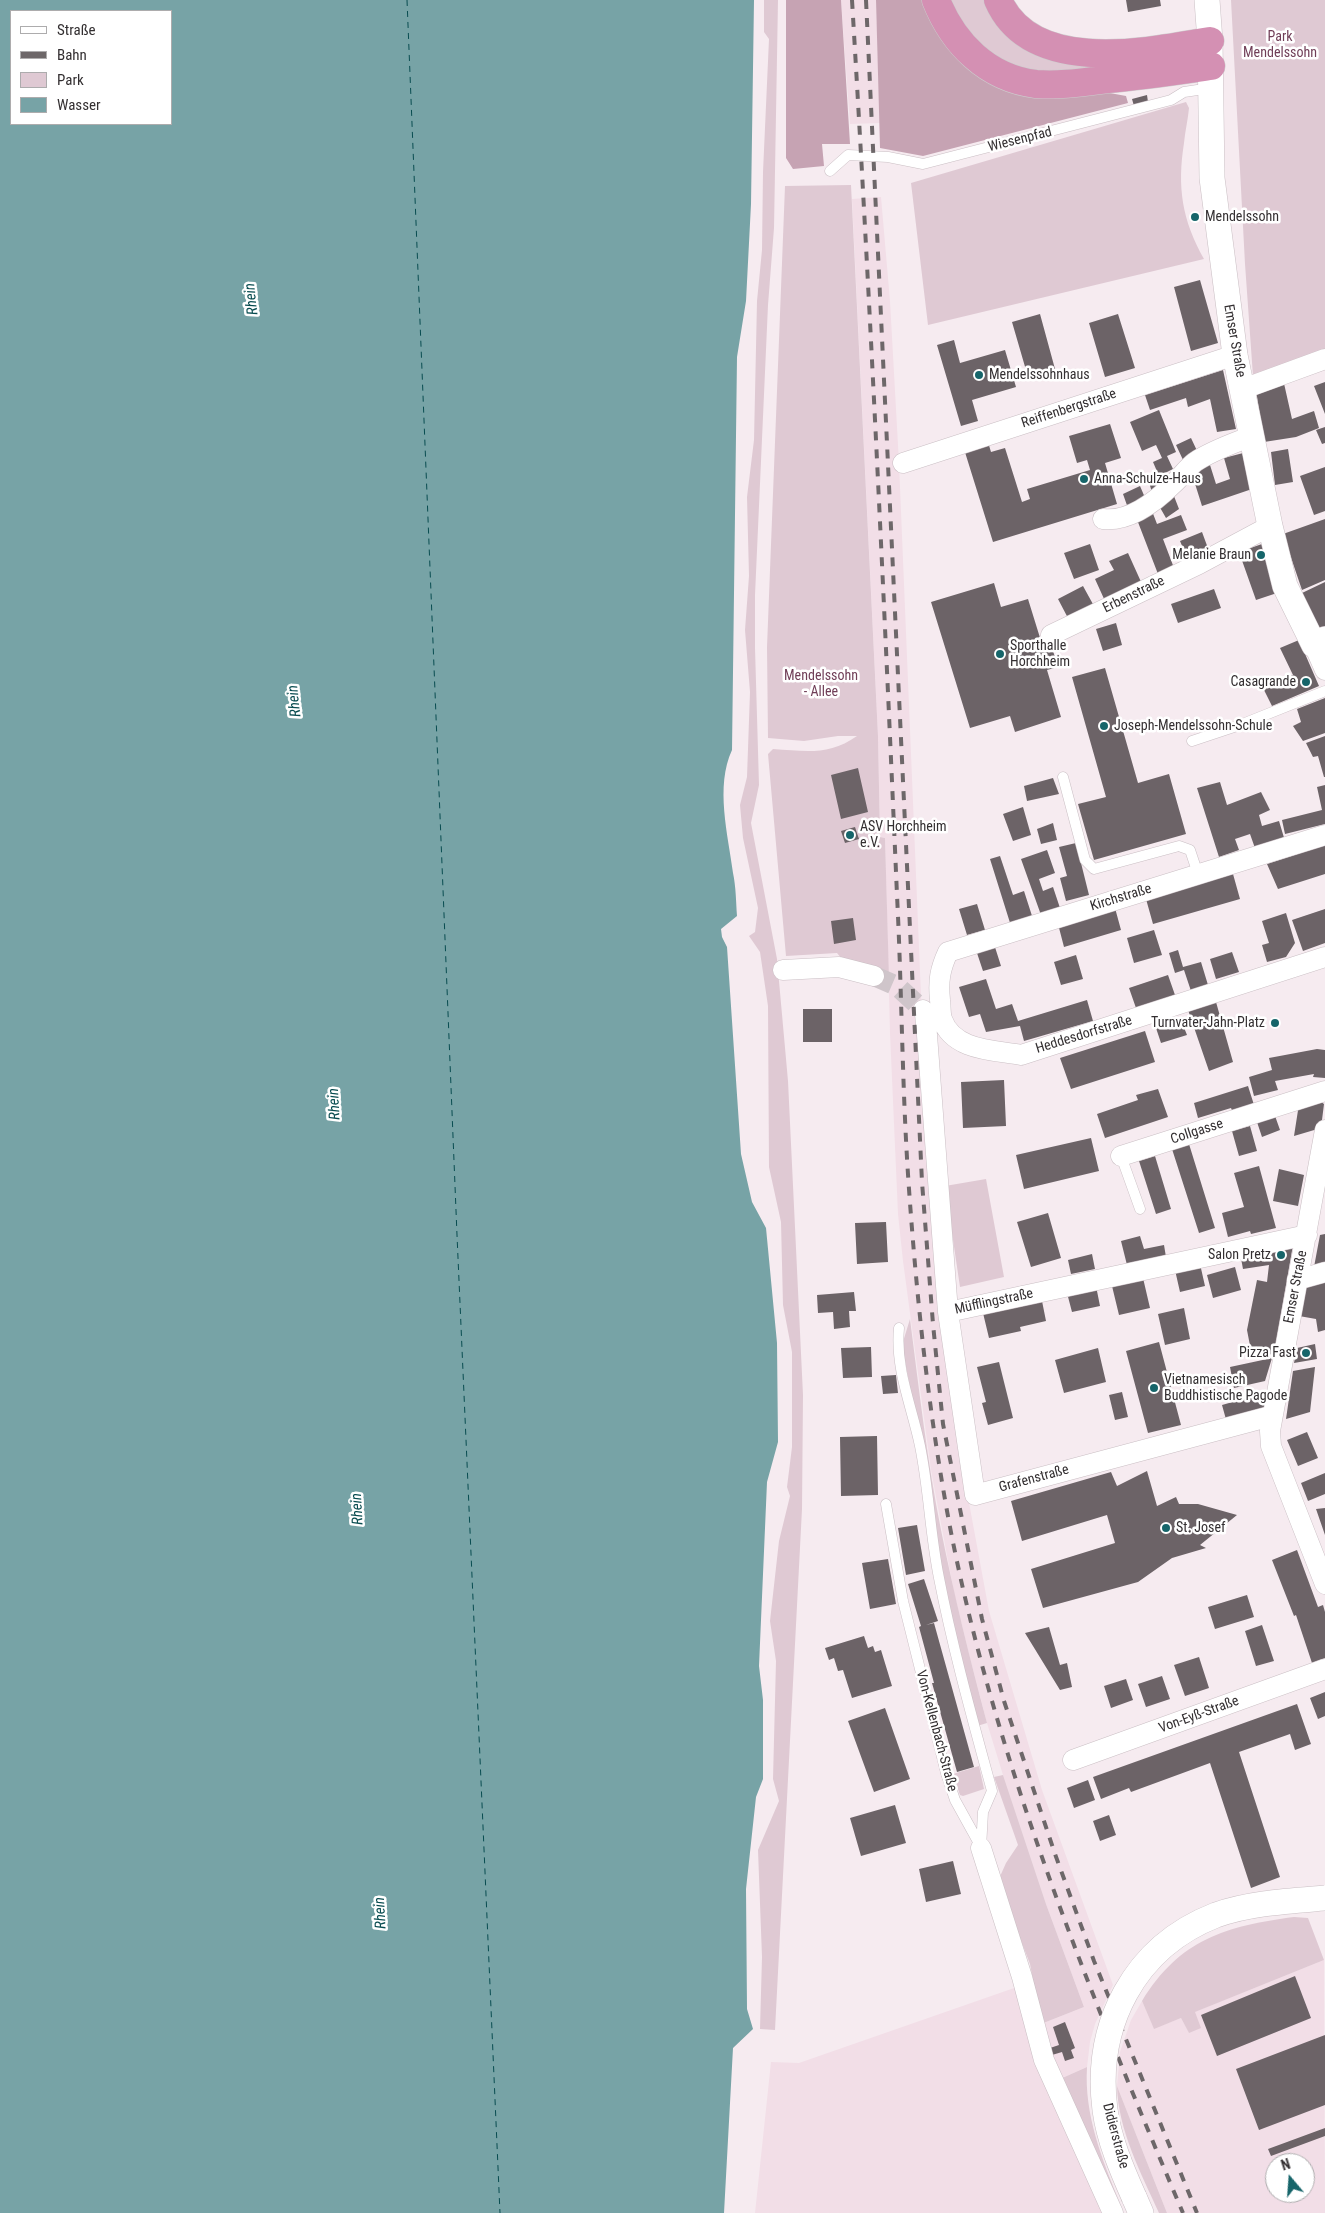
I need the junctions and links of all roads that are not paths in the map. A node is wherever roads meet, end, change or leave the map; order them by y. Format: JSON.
{"nodes":[{"id":1,"x":936,"y":0,"type":"edge"},
{"id":2,"x":998,"y":0,"type":"edge"},
{"id":3,"x":1207,"y":0,"type":"edge"},
{"id":4,"x":1211,"y":65,"type":"junction"},
{"id":5,"x":830,"y":171,"type":"dead end"},
{"id":6,"x":1235,"y":355,"type":"junction"},
{"id":7,"x":1325,"y":359,"type":"edge"},
{"id":8,"x":1243,"y":389,"type":"junction"},
{"id":9,"x":1252,"y":436,"type":"junction"},
{"id":10,"x":903,"y":463,"type":"dead end"},
{"id":11,"x":1103,"y":519,"type":"dead end"},
{"id":12,"x":1270,"y":526,"type":"junction"},
{"id":13,"x":1051,"y":635,"type":"dead end"},
{"id":14,"x":1319,"y":642,"type":"edge"},
{"id":15,"x":1325,"y":670,"type":"edge"},
{"id":16,"x":1325,"y":691,"type":"edge"},
{"id":17,"x":1192,"y":741,"type":"dead end"},
{"id":18,"x":1063,"y":777,"type":"dead end"},
{"id":19,"x":1325,"y":835,"type":"edge"},
{"id":20,"x":1198,"y":874,"type":"junction"},
{"id":21,"x":1325,"y":957,"type":"edge"},
{"id":22,"x":783,"y":970,"type":"dead end"},
{"id":23,"x":874,"y":976,"type":"tunnel mouth"},
{"id":24,"x":938,"y":983,"type":"joint"},
{"id":25,"x":923,"y":1010,"type":"tunnel mouth"},
{"id":26,"x":1325,"y":1091,"type":"edge"},
{"id":27,"x":1325,"y":1130,"type":"edge"},
{"id":28,"x":1121,"y":1156,"type":"joint"},
{"id":29,"x":1140,"y":1209,"type":"dead end"},
{"id":30,"x":1307,"y":1235,"type":"junction"},
{"id":31,"x":1325,"y":1272,"type":"edge"},
{"id":32,"x":1297,"y":1280,"type":"junction"},
{"id":33,"x":948,"y":1312,"type":"junction"},
{"id":34,"x":899,"y":1328,"type":"dead end"},
{"id":35,"x":1271,"y":1416,"type":"junction"},
{"id":36,"x":886,"y":1504,"type":"dead end"},
{"id":37,"x":1325,"y":1584,"type":"edge"},
{"id":38,"x":1325,"y":1669,"type":"edge"},
{"id":39,"x":1073,"y":1760,"type":"dead end"},
{"id":40,"x":981,"y":1848,"type":"junction"},
{"id":41,"x":1325,"y":1898,"type":"edge"},
{"id":42,"x":1022,"y":1977,"type":"joint"},
{"id":43,"x":1138,"y":2205,"type":"edge"},
{"id":44,"x":1113,"y":2213,"type":"edge"}],
"edges":[{"from":1,"to":4,"type":"highway"},
{"from":2,"to":4,"type":"highway"},
{"from":3,"to":4,"type":"street","name":"Emser Straße"},
{"from":4,"to":5,"type":"lane","name":"Wiesenpfad"},
{"from":4,"to":6,"type":"street","name":"Emser Straße"},
{"from":6,"to":8,"type":"street","name":"Emser Straße"},
{"from":6,"to":10,"type":"street","name":"Reiffenbergstraße"},
{"from":7,"to":8,"type":"street"},
{"from":8,"to":9,"type":"street","name":"Emser Straße"},
{"from":9,"to":11,"type":"street"},
{"from":9,"to":12,"type":"street","name":"Emser Straße"},
{"from":12,"to":13,"type":"street","name":"Erbenstraße"},
{"from":12,"to":14,"type":"street","name":"Emser Straße"},
{"from":14,"to":15,"type":"street","name":"Emser Straße"},
{"from":16,"to":17,"type":"lane"},
{"from":18,"to":20,"type":"lane"},
{"from":19,"to":20,"type":"street","name":"Kirchstraße"},
{"from":20,"to":24,"type":"street","name":"Kirchstraße"},
{"from":21,"to":24,"type":"street","name":"Heddesdorfstraße"},
{"from":22,"to":23,"type":"street"},
{"from":25,"to":33,"type":"street","name":"Müfflingstraße"},
{"from":26,"to":28,"type":"street","name":"Collgasse"},
{"from":27,"to":30,"type":"street","name":"Emser Straße"},
{"from":28,"to":29,"type":"lane","name":"Collgasse"},
{"from":30,"to":32,"type":"street","name":"Emser Straße"},
{"from":30,"to":33,"type":"street","name":"Müfflingstraße"},
{"from":31,"to":32,"type":"street"},
{"from":32,"to":35,"type":"street","name":"Emser Straße"},
{"from":33,"to":35,"type":"street","name":"Grafenstraße"},
{"from":34,"to":40,"type":"lane"},
{"from":35,"to":37,"type":"street","name":"Emser Straße"},
{"from":36,"to":40,"type":"lane","name":"Von-Kellenbach-Straße"},
{"from":38,"to":39,"type":"street","name":"Von-Eyß-Straße"},
{"from":40,"to":42,"type":"street","name":"Von-Kellenbach-Straße"},
{"from":41,"to":43,"type":"street","name":"Didierstraße","bridge":true},
{"from":42,"to":44,"type":"street","name":"Didierstraße"}]}
